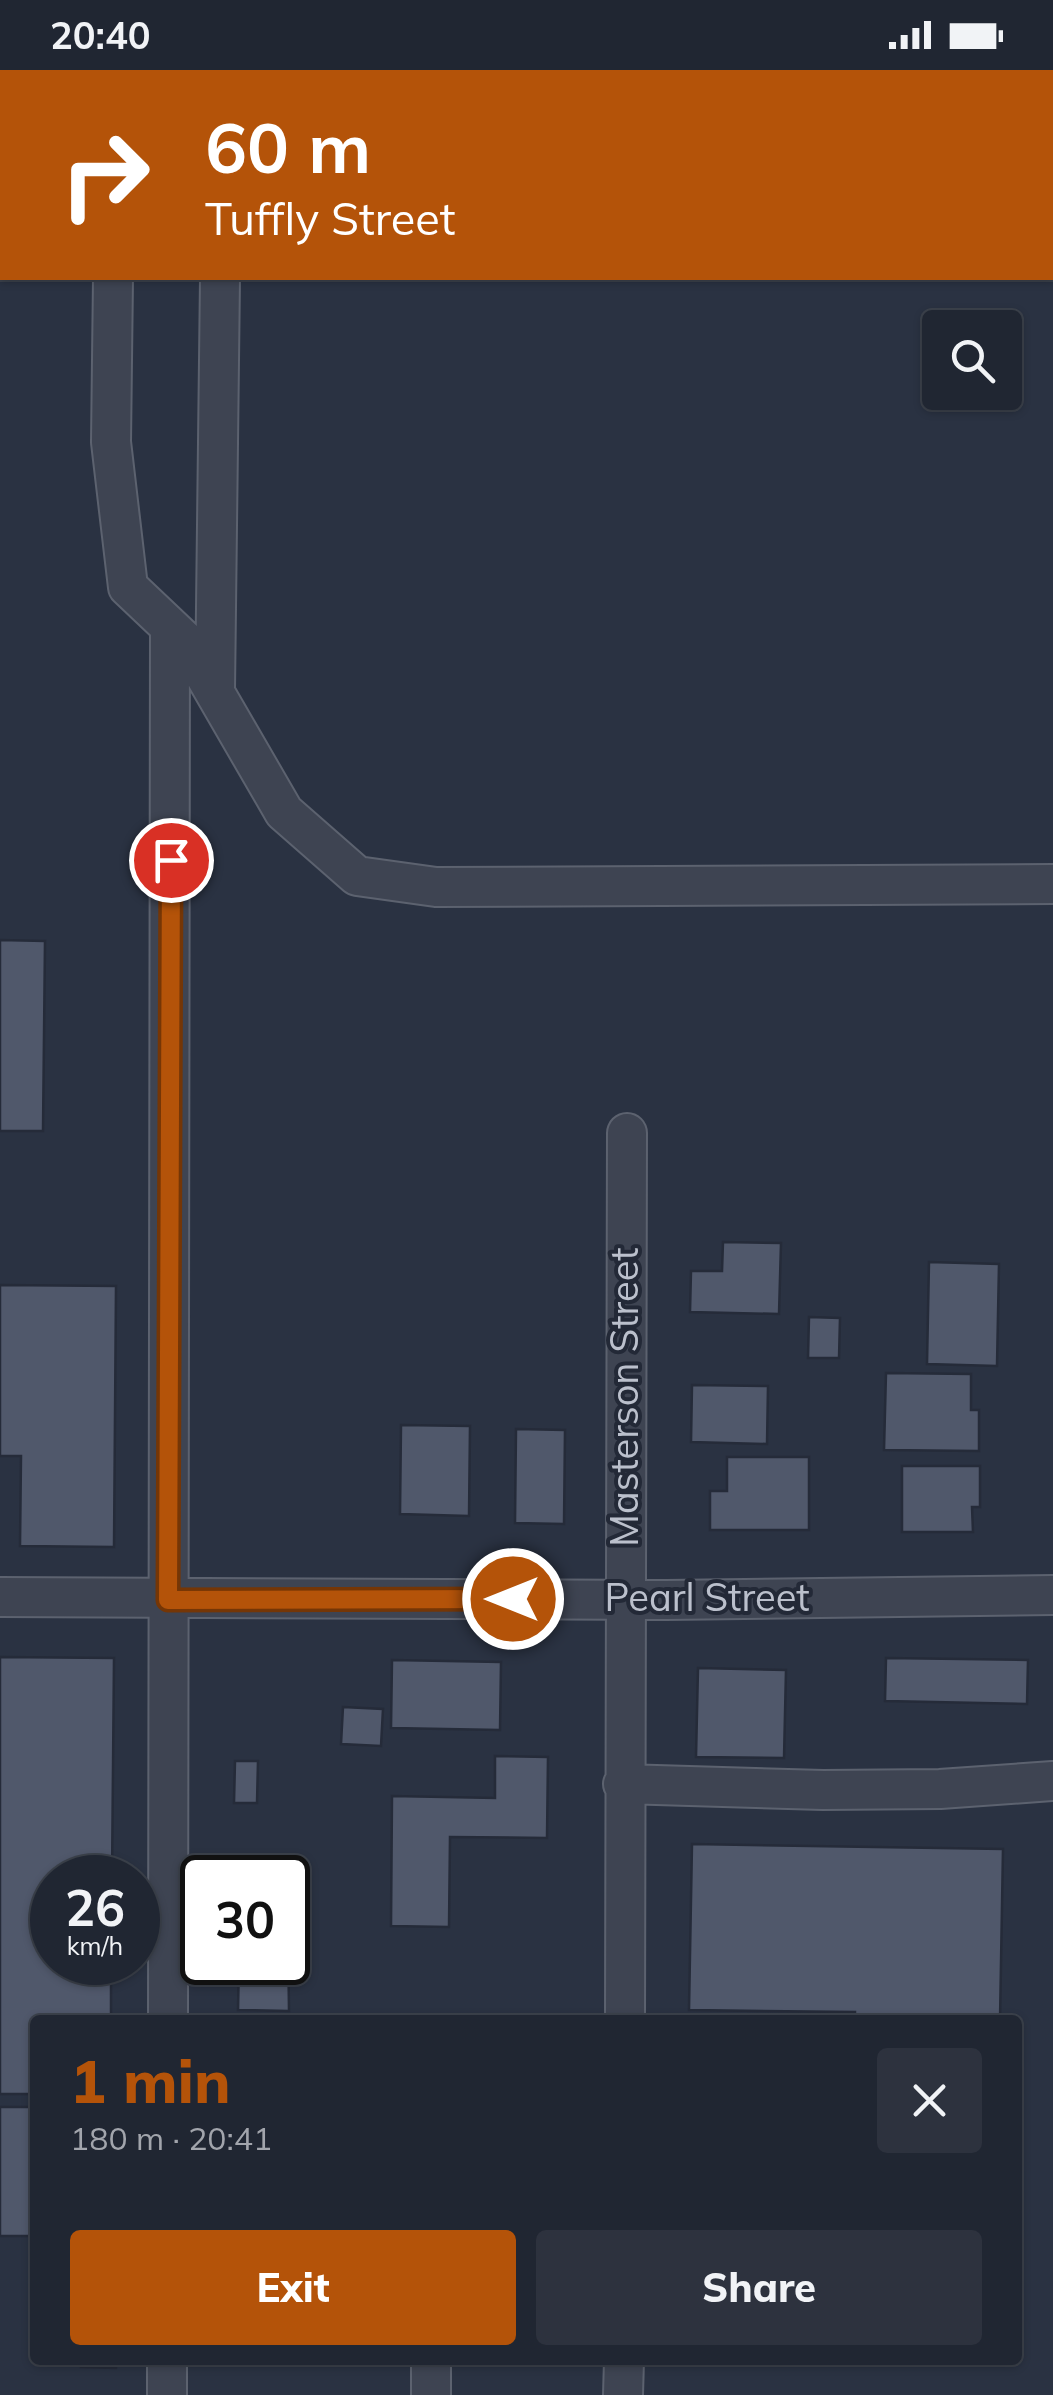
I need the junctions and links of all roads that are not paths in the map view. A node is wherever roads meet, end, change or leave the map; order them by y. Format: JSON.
{"nodes":[{"id":1,"x":113,"y":280,"type":"edge"},
{"id":2,"x":220,"y":280,"type":"edge"},
{"id":3,"x":170,"y":627,"type":"junction"},
{"id":4,"x":215,"y":692,"type":"junction"},
{"id":5,"x":1053,"y":884,"type":"edge"},
{"id":6,"x":626,"y":1133,"type":"dead end"},
{"id":7,"x":1053,"y":1595,"type":"edge"},
{"id":8,"x":0,"y":1598,"type":"edge"},
{"id":9,"x":168,"y":1600,"type":"junction"},
{"id":10,"x":624,"y":1600,"type":"junction"},
{"id":11,"x":1053,"y":1782,"type":"edge"},
{"id":12,"x":622,"y":1784,"type":"junction"},
{"id":13,"x":168,"y":2015,"type":"edge"},
{"id":14,"x":625,"y":2015,"type":"edge"},
{"id":15,"x":168,"y":2365,"type":"edge"},
{"id":16,"x":431,"y":2365,"type":"edge"},
{"id":17,"x":624,"y":2365,"type":"edge"},
{"id":18,"x":167,"y":2395,"type":"edge"},
{"id":19,"x":431,"y":2395,"type":"edge"},
{"id":20,"x":623,"y":2395,"type":"edge"}],
"edges":[{"from":1,"to":3,"type":"street"},
{"from":2,"to":4,"type":"street"},
{"from":3,"to":4,"type":"street"},
{"from":3,"to":9,"type":"street"},
{"from":4,"to":5,"type":"street"},
{"from":6,"to":10,"type":"street","name":"Masterson Street"},
{"from":7,"to":10,"type":"street","name":"Pearl Street"},
{"from":8,"to":9,"type":"street","name":"Pearl Street"},
{"from":9,"to":10,"type":"street","name":"Pearl Street"},
{"from":9,"to":13,"type":"street"},
{"from":10,"to":12,"type":"street","name":"Masterson Street"},
{"from":11,"to":12,"type":"street"},
{"from":12,"to":14,"type":"street","name":"Masterson Street"},
{"from":15,"to":18,"type":"street"},
{"from":16,"to":19,"type":"street"},
{"from":17,"to":20,"type":"street"}]}
